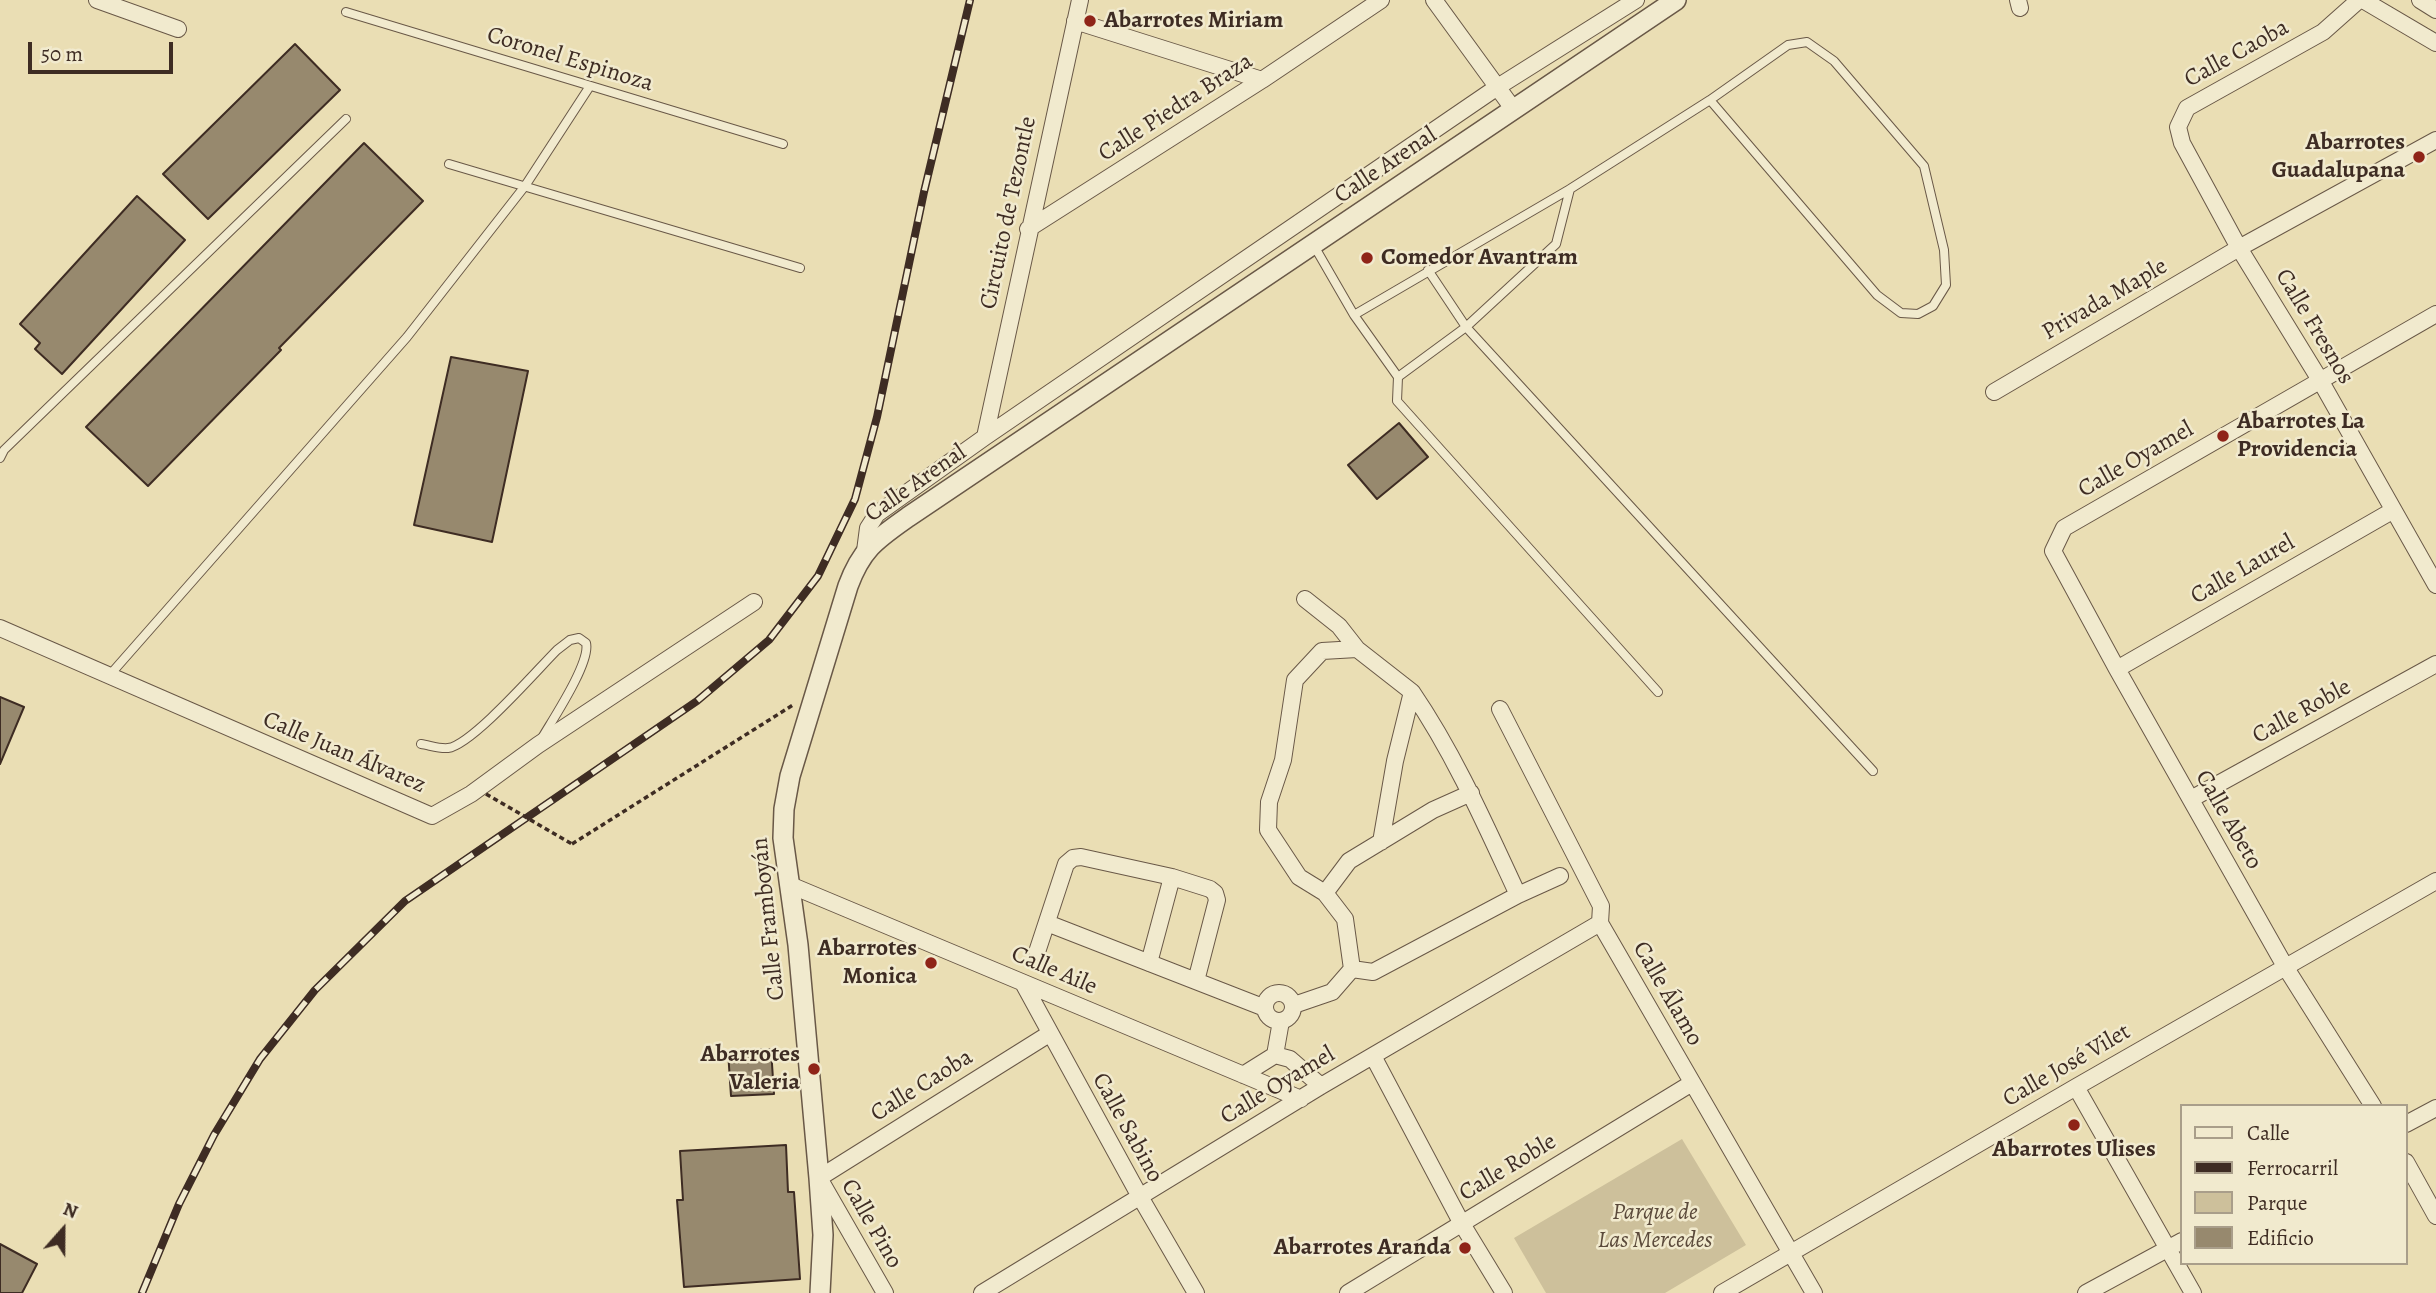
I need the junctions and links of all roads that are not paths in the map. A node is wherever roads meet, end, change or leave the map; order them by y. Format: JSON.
{"nodes":[{"id":1,"x":97,"y":0,"type":"edge"},
{"id":2,"x":1080,"y":0,"type":"edge"},
{"id":3,"x":1381,"y":0,"type":"edge"},
{"id":4,"x":1434,"y":0,"type":"edge"},
{"id":5,"x":1636,"y":0,"type":"edge"},
{"id":6,"x":1676,"y":0,"type":"edge"},
{"id":7,"x":2361,"y":0,"type":"edge"},
{"id":8,"x":2420,"y":0,"type":"edge"},
{"id":9,"x":2436,"y":10,"type":"edge"},
{"id":10,"x":346,"y":12,"type":"dead end"},
{"id":11,"x":1075,"y":21,"type":"junction"},
{"id":12,"x":178,"y":29,"type":"dead end"},
{"id":13,"x":2436,"y":43,"type":"edge"},
{"id":14,"x":1262,"y":80,"type":"junction"},
{"id":15,"x":590,"y":86,"type":"junction"},
{"id":16,"x":1496,"y":89,"type":"junction"},
{"id":17,"x":1710,"y":100,"type":"junction"},
{"id":18,"x":1514,"y":110,"type":"junction"},
{"id":19,"x":345,"y":119,"type":"dead end"},
{"id":20,"x":2178,"y":127,"type":"joint"},
{"id":21,"x":2436,"y":139,"type":"edge"},
{"id":22,"x":783,"y":144,"type":"dead end"},
{"id":23,"x":449,"y":164,"type":"dead end"},
{"id":24,"x":525,"y":186,"type":"junction"},
{"id":25,"x":1570,"y":189,"type":"junction"},
{"id":26,"x":1028,"y":229,"type":"junction"},
{"id":27,"x":1313,"y":244,"type":"junction"},
{"id":28,"x":2239,"y":248,"type":"junction"},
{"id":29,"x":800,"y":268,"type":"dead end"},
{"id":30,"x":1427,"y":270,"type":"junction"},
{"id":31,"x":2436,"y":314,"type":"edge"},
{"id":32,"x":1353,"y":315,"type":"junction"},
{"id":33,"x":1466,"y":327,"type":"junction"},
{"id":34,"x":1398,"y":377,"type":"junction"},
{"id":35,"x":2320,"y":380,"type":"junction"},
{"id":36,"x":1994,"y":392,"type":"dead end"},
{"id":37,"x":985,"y":437,"type":"junction"},
{"id":38,"x":0,"y":458,"type":"edge"},
{"id":39,"x":2392,"y":511,"type":"junction"},
{"id":40,"x":864,"y":551,"type":"junction"},
{"id":41,"x":2053,"y":551,"type":"joint"},
{"id":42,"x":2436,"y":584,"type":"edge"},
{"id":43,"x":1305,"y":599,"type":"dead end"},
{"id":44,"x":754,"y":602,"type":"dead end"},
{"id":45,"x":0,"y":628,"type":"edge"},
{"id":46,"x":1357,"y":649,"type":"junction"},
{"id":47,"x":2436,"y":664,"type":"edge"},
{"id":48,"x":2117,"y":668,"type":"junction"},
{"id":49,"x":108,"y":677,"type":"junction"},
{"id":50,"x":1412,"y":692,"type":"junction"},
{"id":51,"x":1658,"y":692,"type":"dead end"},
{"id":52,"x":1500,"y":709,"type":"dead end"},
{"id":53,"x":421,"y":744,"type":"dead end"},
{"id":54,"x":538,"y":745,"type":"junction"},
{"id":55,"x":1873,"y":771,"type":"dead end"},
{"id":56,"x":1471,"y":793,"type":"junction"},
{"id":57,"x":2191,"y":799,"type":"junction"},
{"id":58,"x":1381,"y":842,"type":"junction"},
{"id":59,"x":1172,"y":877,"type":"junction"},
{"id":60,"x":1560,"y":877,"type":"dead end"},
{"id":61,"x":2436,"y":881,"type":"edge"},
{"id":62,"x":790,"y":885,"type":"junction"},
{"id":63,"x":1325,"y":893,"type":"junction"},
{"id":64,"x":1518,"y":895,"type":"junction"},
{"id":65,"x":1047,"y":923,"type":"junction"},
{"id":66,"x":1601,"y":923,"type":"junction"},
{"id":67,"x":1037,"y":952,"type":"dead end"},
{"id":68,"x":1149,"y":963,"type":"junction"},
{"id":69,"x":2286,"y":968,"type":"junction"},
{"id":70,"x":1352,"y":969,"type":"junction"},
{"id":71,"x":1196,"y":981,"type":"junction"},
{"id":72,"x":1023,"y":984,"type":"junction"},
{"id":73,"x":1294,"y":1005,"type":"junction"},
{"id":74,"x":1265,"y":1008,"type":"junction"},
{"id":75,"x":1281,"y":1021,"type":"junction"},
{"id":76,"x":1049,"y":1034,"type":"junction"},
{"id":77,"x":1275,"y":1055,"type":"junction"},
{"id":78,"x":1373,"y":1056,"type":"junction"},
{"id":79,"x":1243,"y":1075,"type":"junction"},
{"id":80,"x":1692,"y":1083,"type":"junction"},
{"id":81,"x":1321,"y":1086,"type":"junction"},
{"id":82,"x":2076,"y":1087,"type":"junction"},
{"id":83,"x":1301,"y":1098,"type":"junction"},
{"id":84,"x":2372,"y":1104,"type":"edge"},
{"id":85,"x":2436,"y":1108,"type":"edge"},
{"id":86,"x":2408,"y":1124,"type":"edge"},
{"id":87,"x":2408,"y":1166,"type":"edge"},
{"id":88,"x":819,"y":1178,"type":"junction"},
{"id":89,"x":1139,"y":1195,"type":"junction"},
{"id":90,"x":2436,"y":1216,"type":"edge"},
{"id":91,"x":1462,"y":1224,"type":"junction"},
{"id":92,"x":2180,"y":1242,"type":"edge"},
{"id":93,"x":2167,"y":1249,"type":"junction"},
{"id":94,"x":1792,"y":1252,"type":"junction"},
{"id":95,"x":820,"y":1293,"type":"edge"},
{"id":96,"x":885,"y":1293,"type":"edge"},
{"id":97,"x":982,"y":1293,"type":"edge"},
{"id":98,"x":1196,"y":1293,"type":"edge"},
{"id":99,"x":1348,"y":1293,"type":"edge"},
{"id":100,"x":1504,"y":1293,"type":"edge"},
{"id":101,"x":1721,"y":1293,"type":"edge"},
{"id":102,"x":1814,"y":1293,"type":"edge"},
{"id":103,"x":2086,"y":1293,"type":"edge"},
{"id":104,"x":2193,"y":1293,"type":"edge"}],
"edges":[{"from":1,"to":12,"type":"street"},
{"from":2,"to":11,"type":"street","name":"Circuito de Tezontle"},
{"from":3,"to":14,"type":"street","name":"Calle Piedra Braza"},
{"from":4,"to":16,"type":"street"},
{"from":5,"to":16,"type":"street","name":"Calle Arenal"},
{"from":6,"to":18,"type":"street","name":"Calle Arenal"},
{"from":7,"to":13,"type":"street"},
{"from":7,"to":20,"type":"street","name":"Calle Caoba"},
{"from":8,"to":9,"type":"street"},
{"from":10,"to":15,"type":"lane","name":"Coronel Espinoza"},
{"from":11,"to":14,"type":"street"},
{"from":11,"to":26,"type":"street","name":"Circuito de Tezontle"},
{"from":14,"to":26,"type":"street","name":"Calle Piedra Braza"},
{"from":15,"to":22,"type":"lane","name":"Coronel Espinoza"},
{"from":15,"to":24,"type":"lane"},
{"from":16,"to":18,"type":"street"},
{"from":16,"to":37,"type":"street","name":"Calle Arenal"},
{"from":17,"to":17,"type":"lane"},
{"from":17,"to":25,"type":"lane"},
{"from":18,"to":27,"type":"street","name":"Calle Arenal"},
{"from":19,"to":38,"type":"lane"},
{"from":20,"to":28,"type":"street","name":"Calle Fresnos"},
{"from":21,"to":28,"type":"street","name":"Privada Maple"},
{"from":23,"to":24,"type":"lane"},
{"from":24,"to":29,"type":"lane"},
{"from":24,"to":49,"type":"lane"},
{"from":25,"to":30,"type":"lane"},
{"from":25,"to":33,"type":"lane"},
{"from":26,"to":37,"type":"street","name":"Circuito de Tezontle"},
{"from":27,"to":32,"type":"lane"},
{"from":27,"to":40,"type":"street","name":"Calle Arenal"},
{"from":28,"to":35,"type":"street","name":"Calle Fresnos"},
{"from":28,"to":36,"type":"street","name":"Privada Maple"},
{"from":30,"to":32,"type":"lane"},
{"from":30,"to":33,"type":"lane"},
{"from":31,"to":35,"type":"street","name":"Calle Oyamel"},
{"from":32,"to":34,"type":"lane"},
{"from":33,"to":34,"type":"lane"},
{"from":33,"to":55,"type":"lane"},
{"from":34,"to":51,"type":"lane"},
{"from":35,"to":39,"type":"street","name":"Calle Fresnos"},
{"from":35,"to":41,"type":"street","name":"Calle Oyamel"},
{"from":37,"to":40,"type":"street","name":"Calle Arenal"},
{"from":39,"to":42,"type":"street","name":"Calle Fresnos"},
{"from":39,"to":48,"type":"street","name":"Calle Laurel"},
{"from":40,"to":62,"type":"street","name":"Calle Framboyán"},
{"from":41,"to":48,"type":"street","name":"Calle Abeto"},
{"from":43,"to":46,"type":"street"},
{"from":44,"to":54,"type":"street","name":"Calle Juan Álvarez"},
{"from":45,"to":49,"type":"street","name":"Calle Juan Álvarez"},
{"from":46,"to":50,"type":"street"},
{"from":46,"to":63,"type":"street"},
{"from":47,"to":57,"type":"street","name":"Calle Roble"},
{"from":48,"to":57,"type":"street","name":"Calle Abeto"},
{"from":49,"to":54,"type":"street","name":"Calle Juan Álvarez"},
{"from":50,"to":56,"type":"street"},
{"from":50,"to":58,"type":"street"},
{"from":52,"to":66,"type":"street","name":"Calle Álamo"},
{"from":53,"to":54,"type":"lane"},
{"from":56,"to":58,"type":"street"},
{"from":56,"to":64,"type":"street"},
{"from":57,"to":69,"type":"street","name":"Calle Abeto"},
{"from":58,"to":63,"type":"street"},
{"from":59,"to":65,"type":"street"},
{"from":59,"to":68,"type":"street"},
{"from":59,"to":71,"type":"street"},
{"from":60,"to":64,"type":"street"},
{"from":61,"to":69,"type":"street","name":"Calle José Vilet"},
{"from":62,"to":72,"type":"street","name":"Calle Aile"},
{"from":62,"to":88,"type":"street","name":"Calle Framboyán"},
{"from":63,"to":70,"type":"street"},
{"from":64,"to":70,"type":"street"},
{"from":65,"to":67,"type":"street"},
{"from":65,"to":68,"type":"street"},
{"from":66,"to":78,"type":"street","name":"Calle Oyamel"},
{"from":66,"to":80,"type":"street","name":"Calle Álamo"},
{"from":68,"to":71,"type":"street"},
{"from":69,"to":82,"type":"street","name":"Calle José Vilet"},
{"from":69,"to":84,"type":"street","name":"Calle Abeto"},
{"from":70,"to":73,"type":"street"},
{"from":71,"to":74,"type":"street"},
{"from":72,"to":76,"type":"street","name":"Calle Sabino"},
{"from":72,"to":79,"type":"street","name":"Calle Aile"},
{"from":73,"to":74,"type":"street"},
{"from":73,"to":75,"type":"street"},
{"from":74,"to":75,"type":"street"},
{"from":75,"to":77,"type":"street"},
{"from":76,"to":88,"type":"street","name":"Calle Caoba"},
{"from":76,"to":89,"type":"street","name":"Calle Sabino"},
{"from":77,"to":79,"type":"street"},
{"from":77,"to":81,"type":"street"},
{"from":78,"to":81,"type":"street","name":"Calle Oyamel"},
{"from":78,"to":91,"type":"street"},
{"from":79,"to":83,"type":"street","name":"Calle Aile"},
{"from":80,"to":91,"type":"street","name":"Calle Roble"},
{"from":80,"to":94,"type":"street","name":"Calle Álamo"},
{"from":81,"to":83,"type":"street","name":"Calle Oyamel"},
{"from":82,"to":93,"type":"street"},
{"from":82,"to":94,"type":"street","name":"Calle José Vilet"},
{"from":83,"to":89,"type":"street","name":"Calle Oyamel"},
{"from":85,"to":86,"type":"street"},
{"from":87,"to":90,"type":"street"},
{"from":88,"to":95,"type":"street","name":"Calle Framboyán"},
{"from":88,"to":96,"type":"street","name":"Calle Pino"},
{"from":89,"to":97,"type":"street","name":"Calle Oyamel"},
{"from":89,"to":98,"type":"street","name":"Calle Sabino"},
{"from":91,"to":99,"type":"street","name":"Calle Roble"},
{"from":91,"to":100,"type":"street"},
{"from":92,"to":93,"type":"street"},
{"from":93,"to":103,"type":"street"},
{"from":93,"to":104,"type":"street"},
{"from":94,"to":101,"type":"street","name":"Calle José Vilet"},
{"from":94,"to":102,"type":"street","name":"Calle Álamo"}]}
